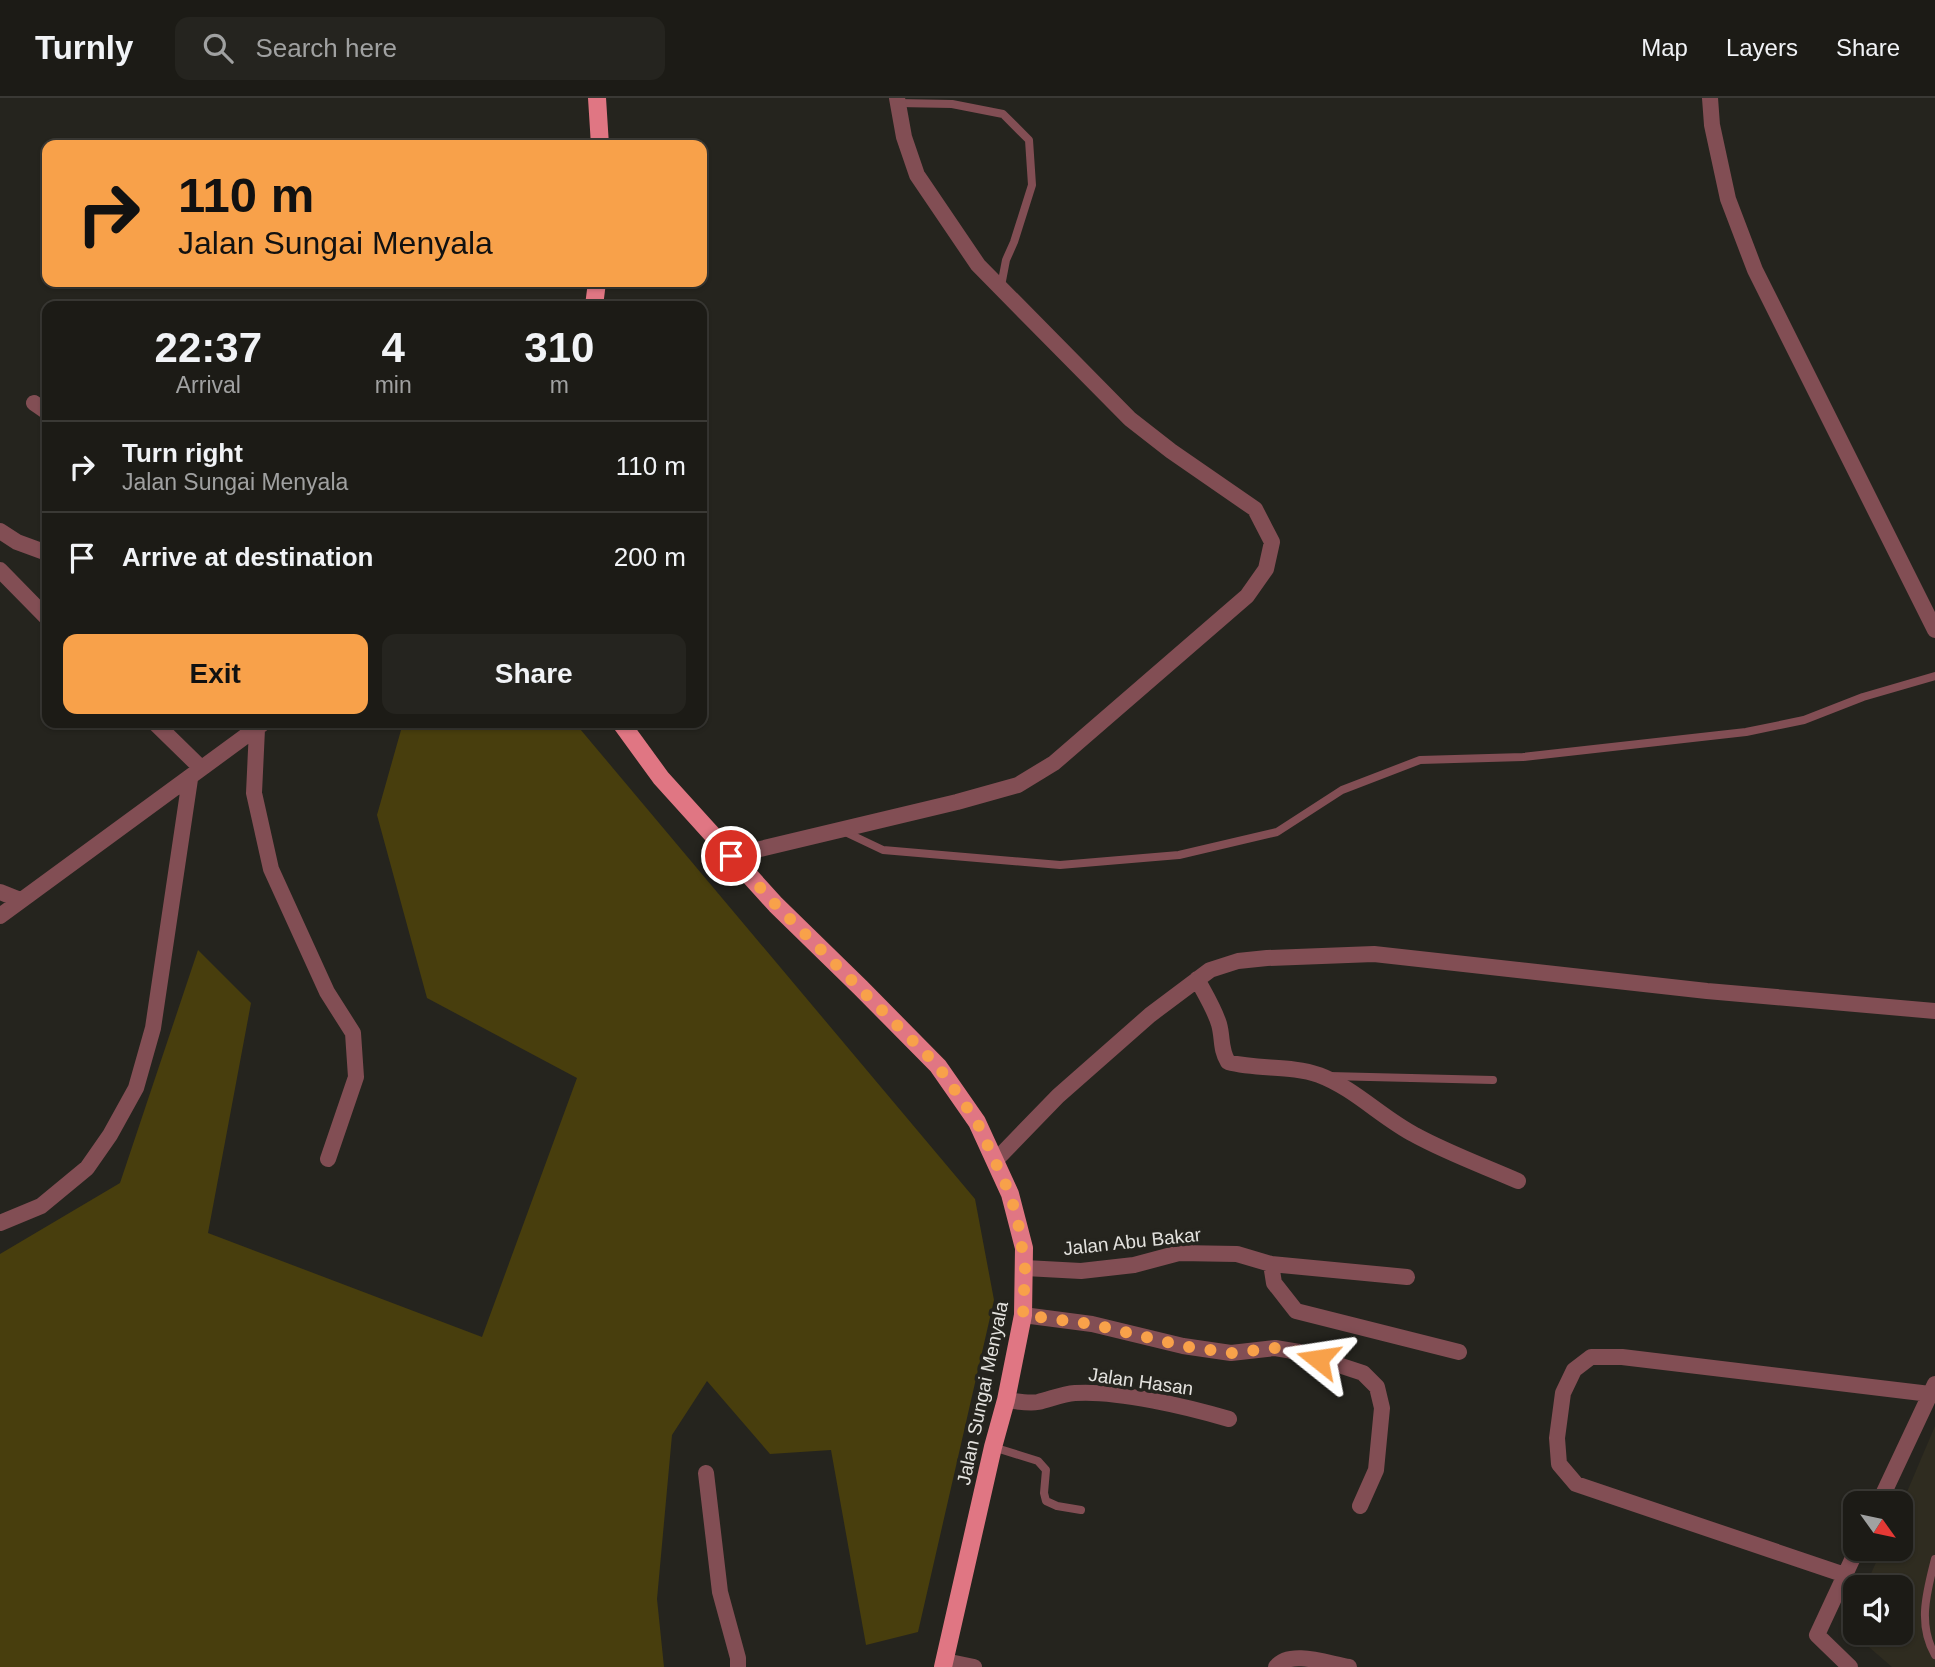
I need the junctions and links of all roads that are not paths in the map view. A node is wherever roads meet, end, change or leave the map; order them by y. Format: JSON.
{"nodes":[{"id":1,"x":597,"y":98,"type":"edge"},
{"id":2,"x":1710,"y":98,"type":"edge"},
{"id":3,"x":897,"y":101,"type":"edge"},
{"id":4,"x":600,"y":140,"type":"edge"},
{"id":5,"x":1000,"y":287,"type":"junction"},
{"id":6,"x":0,"y":531,"type":"edge"},
{"id":7,"x":42,"y":551,"type":"edge"},
{"id":8,"x":0,"y":570,"type":"edge"},
{"id":9,"x":42,"y":613,"type":"edge"},
{"id":10,"x":1935,"y":630,"type":"edge"},
{"id":11,"x":1935,"y":676,"type":"edge"},
{"id":12,"x":159,"y":728,"type":"edge"},
{"id":13,"x":257,"y":728,"type":"edge"},
{"id":14,"x":260,"y":728,"type":"edge"},
{"id":15,"x":625,"y":728,"type":"edge"},
{"id":16,"x":195,"y":774,"type":"junction"},
{"id":17,"x":840,"y":830,"type":"junction"},
{"id":18,"x":731,"y":856,"type":"junction"},
{"id":19,"x":0,"y":892,"type":"edge"},
{"id":20,"x":20,"y":900,"type":"junction"},
{"id":21,"x":0,"y":916,"type":"edge"},
{"id":22,"x":1197,"y":979,"type":"junction"},
{"id":23,"x":1935,"y":1011,"type":"edge"},
{"id":24,"x":1319,"y":1075,"type":"junction"},
{"id":25,"x":1493,"y":1080,"type":"dead end"},
{"id":26,"x":328,"y":1159,"type":"dead end"},
{"id":27,"x":996,"y":1160,"type":"junction"},
{"id":28,"x":1518,"y":1181,"type":"dead end"},
{"id":29,"x":0,"y":1223,"type":"edge"},
{"id":30,"x":1271,"y":1264,"type":"junction"},
{"id":31,"x":1025,"y":1268,"type":"junction"},
{"id":32,"x":1407,"y":1278,"type":"dead end"},
{"id":33,"x":1023,"y":1315,"type":"junction"},
{"id":34,"x":1459,"y":1352,"type":"dead end"},
{"id":35,"x":1933,"y":1389,"type":"edge"},
{"id":36,"x":1006,"y":1400,"type":"junction"},
{"id":37,"x":1229,"y":1419,"type":"dead end"},
{"id":38,"x":993,"y":1447,"type":"junction"},
{"id":39,"x":706,"y":1473,"type":"dead end"},
{"id":40,"x":1885,"y":1491,"type":"edge"},
{"id":41,"x":1360,"y":1506,"type":"dead end"},
{"id":42,"x":1081,"y":1510,"type":"dead end"},
{"id":43,"x":1935,"y":1559,"type":"edge"},
{"id":44,"x":1851,"y":1561,"type":"edge"},
{"id":45,"x":1845,"y":1575,"type":"joint"},
{"id":46,"x":1843,"y":1579,"type":"edge"},
{"id":47,"x":1935,"y":1655,"type":"edge"},
{"id":48,"x":944,"y":1664,"type":"edge"},
{"id":49,"x":738,"y":1667,"type":"edge"},
{"id":50,"x":974,"y":1667,"type":"edge"},
{"id":51,"x":1276,"y":1667,"type":"edge"},
{"id":52,"x":1349,"y":1667,"type":"edge"},
{"id":53,"x":1850,"y":1667,"type":"edge"}],
"edges":[{"from":1,"to":4,"type":"main road"},
{"from":2,"to":10,"type":"street"},
{"from":3,"to":5,"type":"street"},
{"from":3,"to":5,"type":"lane"},
{"from":5,"to":17,"type":"street"},
{"from":6,"to":7,"type":"street"},
{"from":8,"to":9,"type":"street"},
{"from":11,"to":17,"type":"lane"},
{"from":12,"to":16,"type":"street"},
{"from":13,"to":16,"type":"street"},
{"from":14,"to":26,"type":"street"},
{"from":15,"to":18,"type":"main road","name":"Jalan Sungai Menyala"},
{"from":16,"to":20,"type":"street"},
{"from":16,"to":29,"type":"street"},
{"from":17,"to":18,"type":"street"},
{"from":18,"to":27,"type":"main road","name":"Jalan Sungai Menyala"},
{"from":19,"to":20,"type":"street"},
{"from":20,"to":21,"type":"street"},
{"from":22,"to":23,"type":"street"},
{"from":22,"to":24,"type":"street"},
{"from":22,"to":27,"type":"street"},
{"from":24,"to":25,"type":"lane"},
{"from":24,"to":28,"type":"street"},
{"from":27,"to":31,"type":"main road","name":"Jalan Sungai Menyala"},
{"from":30,"to":31,"type":"street","name":"Jalan Abu Bakar"},
{"from":30,"to":32,"type":"street","name":"Jalan Abu Bakar"},
{"from":30,"to":34,"type":"street"},
{"from":31,"to":33,"type":"main road","name":"Jalan Sungai Menyala"},
{"from":33,"to":36,"type":"main road","name":"Jalan Sungai Menyala"},
{"from":33,"to":41,"type":"street"},
{"from":35,"to":40,"type":"street"},
{"from":35,"to":45,"type":"street"},
{"from":36,"to":37,"type":"street","name":"Jalan Hasan"},
{"from":36,"to":38,"type":"main road","name":"Jalan Sungai Menyala"},
{"from":38,"to":42,"type":"lane"},
{"from":38,"to":48,"type":"main road","name":"Jalan Sungai Menyala"},
{"from":39,"to":49,"type":"street"},
{"from":43,"to":47,"type":"lane"},
{"from":44,"to":45,"type":"street"},
{"from":46,"to":53,"type":"street"},
{"from":48,"to":50,"type":"street"},
{"from":51,"to":52,"type":"street"}]}
